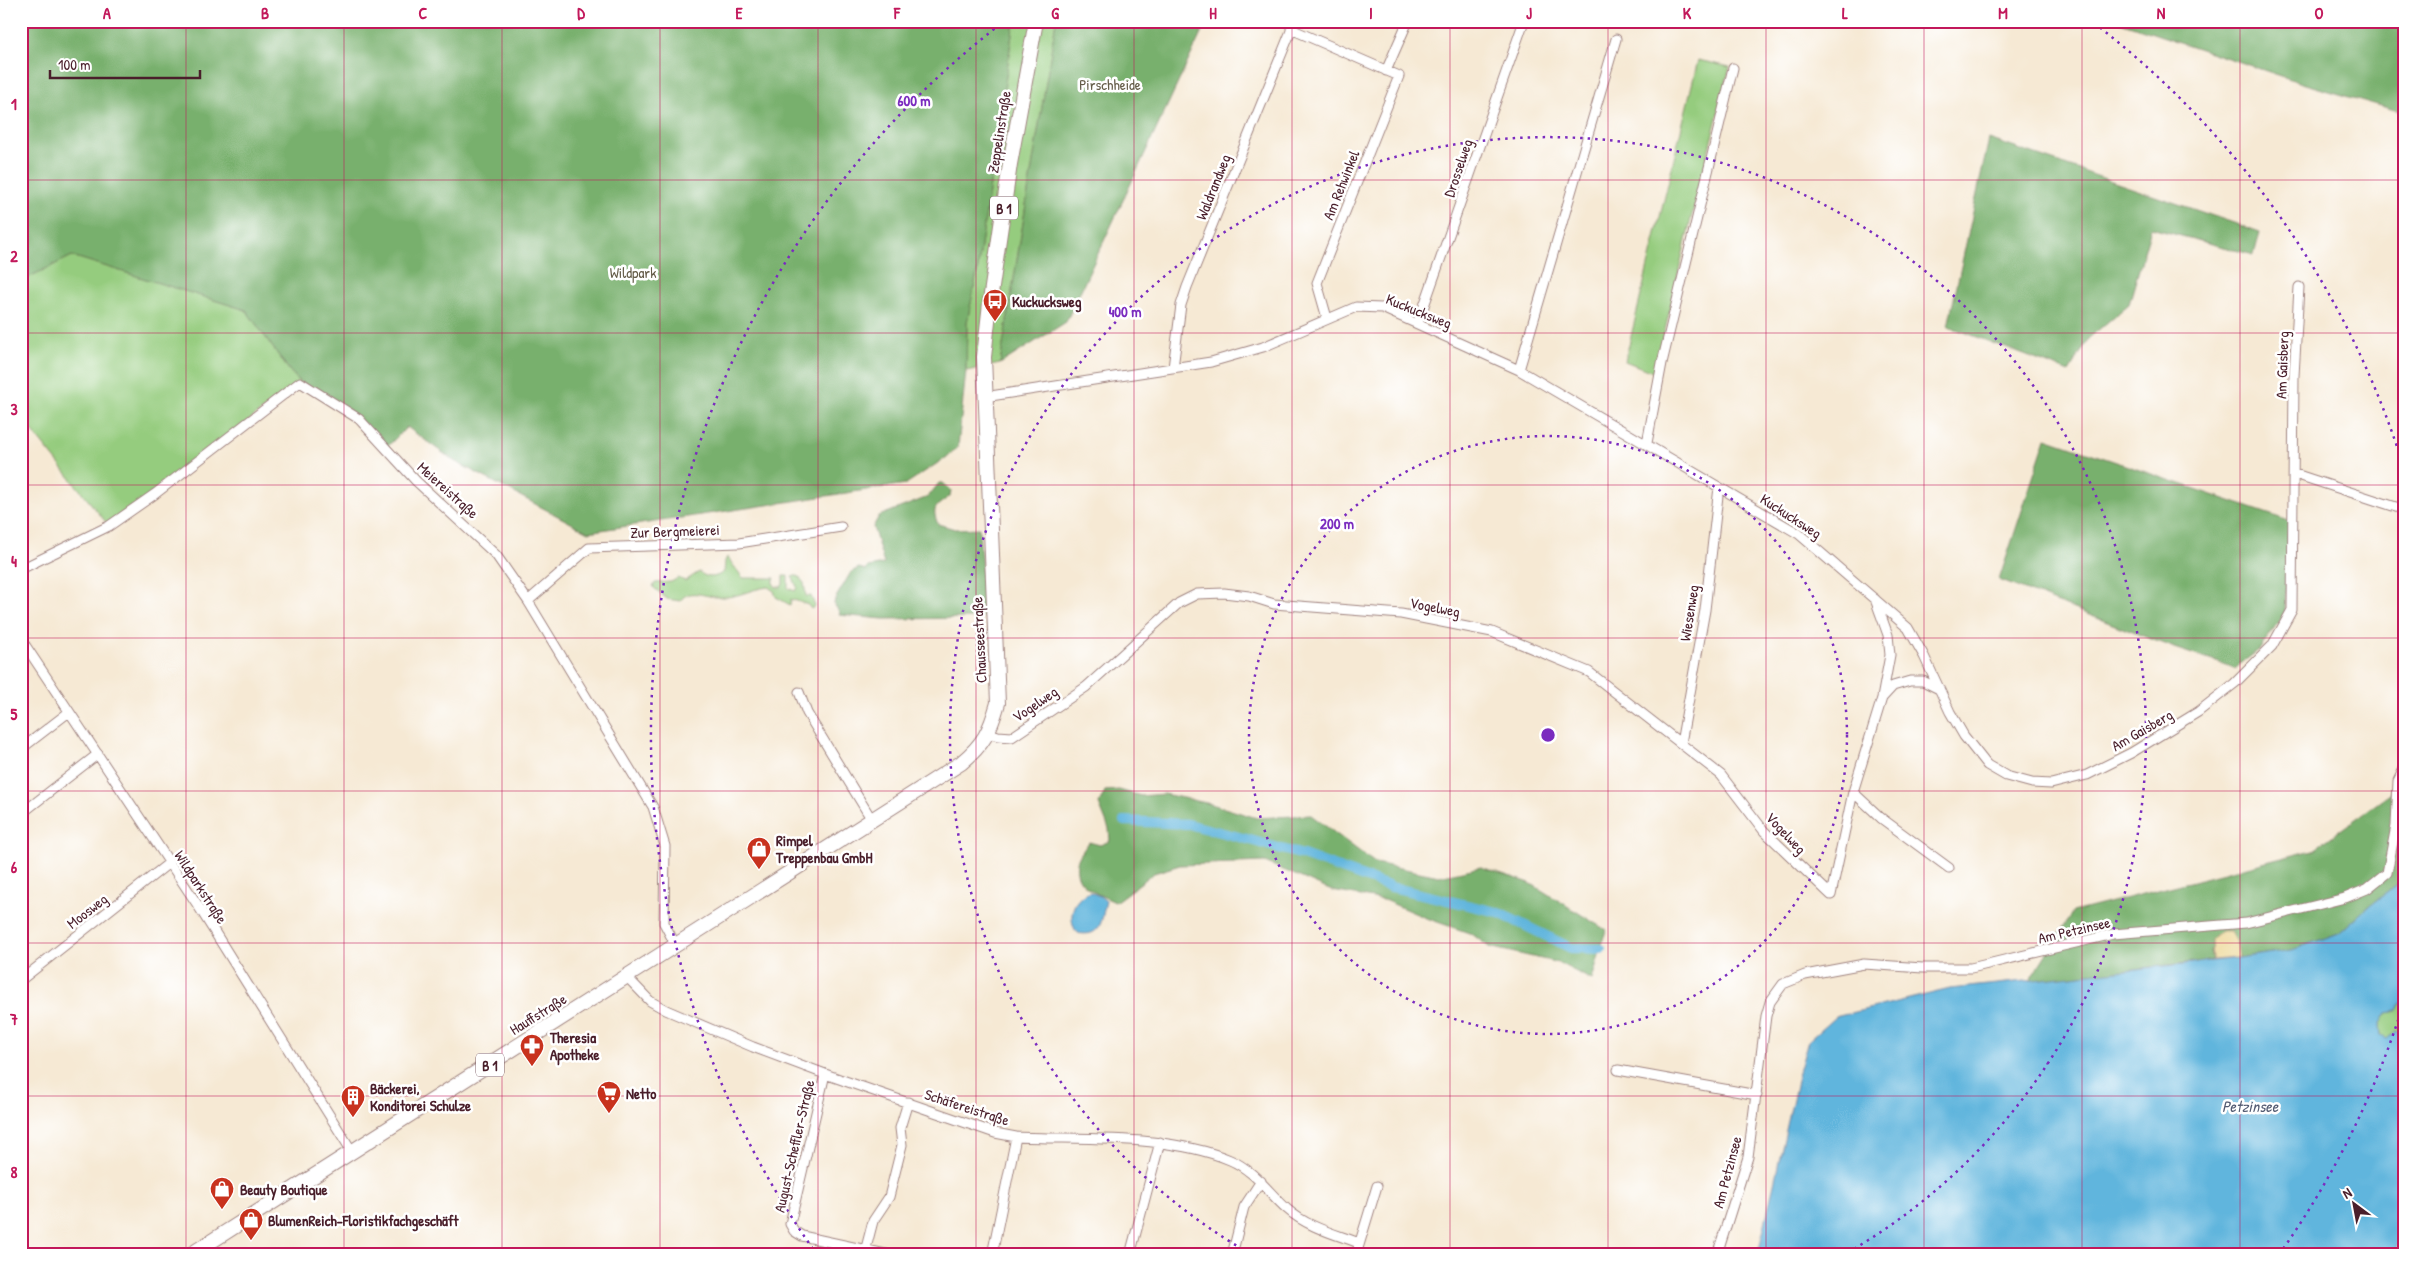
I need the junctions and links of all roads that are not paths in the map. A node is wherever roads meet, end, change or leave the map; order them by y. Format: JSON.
{"nodes":[{"id":1,"x":1036,"y":21,"type":"edge"},
{"id":2,"x":1408,"y":21,"type":"edge"},
{"id":3,"x":1524,"y":21,"type":"edge"},
{"id":4,"x":1293,"y":25,"type":"edge"},
{"id":5,"x":1616,"y":39,"type":"dead end"},
{"id":6,"x":1733,"y":68,"type":"dead end"},
{"id":7,"x":1386,"y":71,"type":"junction"},
{"id":8,"x":2299,"y":287,"type":"dead end"},
{"id":9,"x":1327,"y":318,"type":"junction"},
{"id":10,"x":1418,"y":323,"type":"junction"},
{"id":11,"x":1173,"y":368,"type":"junction"},
{"id":12,"x":1519,"y":370,"type":"junction"},
{"id":13,"x":984,"y":397,"type":"junction"},
{"id":14,"x":1647,"y":443,"type":"junction"},
{"id":15,"x":2294,"y":474,"type":"junction"},
{"id":16,"x":1719,"y":487,"type":"junction"},
{"id":17,"x":2405,"y":510,"type":"edge"},
{"id":18,"x":841,"y":527,"type":"dead end"},
{"id":19,"x":21,"y":569,"type":"edge"},
{"id":20,"x":1875,"y":598,"type":"junction"},
{"id":21,"x":528,"y":601,"type":"junction"},
{"id":22,"x":1908,"y":628,"type":"joint"},
{"id":23,"x":22,"y":644,"type":"edge"},
{"id":24,"x":1939,"y":688,"type":"junction"},
{"id":25,"x":799,"y":692,"type":"dead end"},
{"id":26,"x":1882,"y":698,"type":"junction"},
{"id":27,"x":69,"y":712,"type":"junction"},
{"id":28,"x":989,"y":733,"type":"junction"},
{"id":29,"x":1681,"y":743,"type":"junction"},
{"id":30,"x":21,"y":749,"type":"edge"},
{"id":31,"x":98,"y":754,"type":"junction"},
{"id":32,"x":2405,"y":767,"type":"edge"},
{"id":33,"x":1853,"y":792,"type":"junction"},
{"id":34,"x":21,"y":814,"type":"edge"},
{"id":35,"x":872,"y":820,"type":"junction"},
{"id":36,"x":169,"y":863,"type":"junction"},
{"id":37,"x":1949,"y":868,"type":"dead end"},
{"id":38,"x":676,"y":946,"type":"junction"},
{"id":39,"x":627,"y":978,"type":"junction"},
{"id":40,"x":21,"y":980,"type":"edge"},
{"id":41,"x":1618,"y":1070,"type":"dead end"},
{"id":42,"x":825,"y":1074,"type":"junction"},
{"id":43,"x":1758,"y":1095,"type":"junction"},
{"id":44,"x":908,"y":1102,"type":"junction"},
{"id":45,"x":1016,"y":1137,"type":"junction"},
{"id":46,"x":1160,"y":1142,"type":"junction"},
{"id":47,"x":353,"y":1153,"type":"junction"},
{"id":48,"x":1261,"y":1181,"type":"junction"},
{"id":49,"x":1377,"y":1186,"type":"dead end"},
{"id":50,"x":1360,"y":1243,"type":"junction"},
{"id":51,"x":866,"y":1248,"type":"junction"},
{"id":52,"x":190,"y":1255,"type":"edge"},
{"id":53,"x":890,"y":1255,"type":"edge"},
{"id":54,"x":992,"y":1255,"type":"edge"},
{"id":55,"x":1130,"y":1255,"type":"edge"},
{"id":56,"x":1232,"y":1255,"type":"edge"},
{"id":57,"x":1356,"y":1255,"type":"edge"},
{"id":58,"x":1717,"y":1255,"type":"edge"}],
"edges":[{"from":1,"to":13,"type":"main road","name":"Zeppelinstraße","number":"B 1"},
{"from":2,"to":7,"type":"street"},
{"from":3,"to":10,"type":"street","name":"Drosselweg"},
{"from":4,"to":7,"type":"street"},
{"from":4,"to":11,"type":"street","name":"Waldrandweg"},
{"from":5,"to":12,"type":"street"},
{"from":6,"to":14,"type":"street"},
{"from":7,"to":9,"type":"street","name":"Am Rehwinkel"},
{"from":8,"to":15,"type":"street","name":"Am Gaisberg"},
{"from":9,"to":10,"type":"street","name":"Kuckucksweg"},
{"from":9,"to":11,"type":"street","name":"Kuckucksweg"},
{"from":10,"to":12,"type":"street","name":"Kuckucksweg"},
{"from":11,"to":13,"type":"street","name":"Kuckucksweg"},
{"from":12,"to":14,"type":"street","name":"Kuckucksweg"},
{"from":13,"to":28,"type":"main road","name":"Chausseestraße","number":"B 1"},
{"from":14,"to":16,"type":"street","name":"Kuckucksweg"},
{"from":15,"to":17,"type":"street"},
{"from":15,"to":24,"type":"street","name":"Am Gaisberg"},
{"from":16,"to":20,"type":"street","name":"Kuckucksweg"},
{"from":16,"to":29,"type":"street","name":"Wiesenweg"},
{"from":18,"to":21,"type":"street","name":"Zur Bergmeierei"},
{"from":19,"to":21,"type":"street","name":"Meiereistraße"},
{"from":20,"to":22,"type":"street","name":"Kuckucksweg"},
{"from":20,"to":26,"type":"street"},
{"from":21,"to":38,"type":"street","name":"Meiereistraße"},
{"from":22,"to":24,"type":"street","name":"Am Gaisberg"},
{"from":23,"to":27,"type":"street","name":"Wildparkstraße"},
{"from":24,"to":26,"type":"street"},
{"from":25,"to":35,"type":"street"},
{"from":26,"to":33,"type":"street"},
{"from":27,"to":30,"type":"street"},
{"from":27,"to":31,"type":"street","name":"Wildparkstraße"},
{"from":28,"to":29,"type":"street","name":"Vogelweg"},
{"from":28,"to":35,"type":"main road","name":"Chausseestraße","number":"B 1"},
{"from":29,"to":33,"type":"street","name":"Vogelweg"},
{"from":31,"to":34,"type":"street"},
{"from":31,"to":36,"type":"street","name":"Wildparkstraße"},
{"from":32,"to":43,"type":"street","name":"Am Petzinsee"},
{"from":33,"to":37,"type":"street"},
{"from":35,"to":38,"type":"main road","name":"Chausseestraße","number":"B 1"},
{"from":36,"to":40,"type":"street","name":"Moosweg"},
{"from":36,"to":47,"type":"street","name":"Wildparkstraße"},
{"from":38,"to":39,"type":"main road","name":"Hauffstraße","number":"B 1"},
{"from":39,"to":42,"type":"street","name":"Schäfereistraße"},
{"from":39,"to":47,"type":"main road","name":"Hauffstraße","number":"B 1"},
{"from":41,"to":43,"type":"street"},
{"from":42,"to":44,"type":"street","name":"Schäfereistraße"},
{"from":42,"to":51,"type":"street","name":"August-Scheffler-Straße"},
{"from":43,"to":58,"type":"street","name":"Am Petzinsee"},
{"from":44,"to":45,"type":"street","name":"Schäfereistraße"},
{"from":44,"to":51,"type":"street"},
{"from":45,"to":46,"type":"street","name":"Schäfereistraße"},
{"from":45,"to":54,"type":"street"},
{"from":46,"to":48,"type":"street","name":"Schäfereistraße"},
{"from":46,"to":55,"type":"street"},
{"from":47,"to":52,"type":"main road","name":"Hauffstraße","number":"B 1"},
{"from":48,"to":50,"type":"street","name":"Schäfereistraße"},
{"from":48,"to":56,"type":"street"},
{"from":49,"to":50,"type":"street"},
{"from":50,"to":57,"type":"street"},
{"from":51,"to":53,"type":"street"}]}
